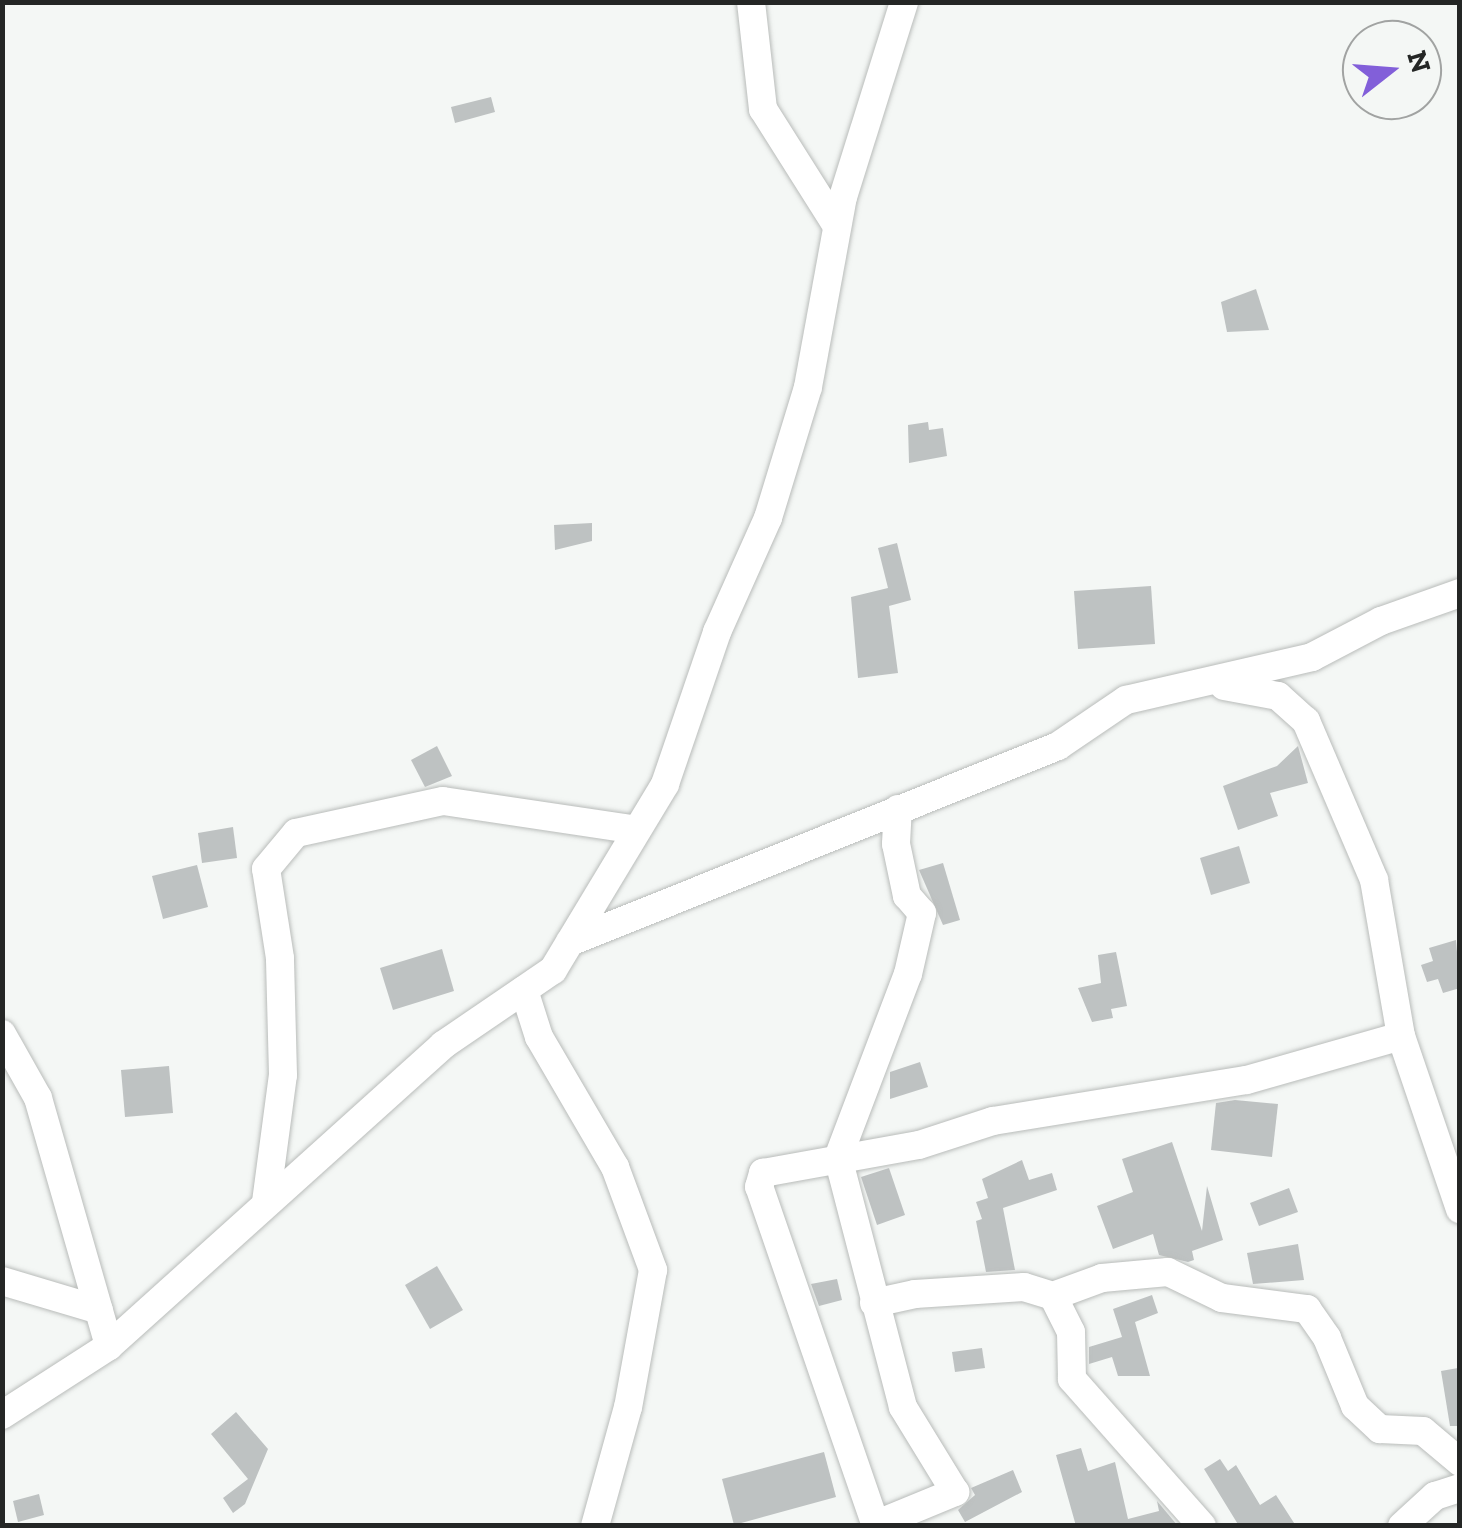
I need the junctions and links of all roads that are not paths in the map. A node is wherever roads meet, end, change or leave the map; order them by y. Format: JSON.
{"nodes":[{"id":1,"x":751,"y":2,"type":"edge"},
{"id":2,"x":904,"y":2,"type":"edge"},
{"id":3,"x":838,"y":226,"type":"junction"},
{"id":4,"x":1460,"y":593,"type":"edge"},
{"id":5,"x":1213,"y":684,"type":"junction"},
{"id":6,"x":898,"y":809,"type":"junction"},
{"id":7,"x":637,"y":830,"type":"junction"},
{"id":8,"x":570,"y":942,"type":"junction"},
{"id":9,"x":524,"y":990,"type":"junction"},
{"id":10,"x":2,"y":1034,"type":"edge"},
{"id":11,"x":1402,"y":1036,"type":"junction"},
{"id":12,"x":838,"y":1158,"type":"junction"},
{"id":13,"x":266,"y":1202,"type":"junction"},
{"id":14,"x":1460,"y":1209,"type":"edge"},
{"id":15,"x":2,"y":1281,"type":"edge"},
{"id":16,"x":1053,"y":1296,"type":"junction"},
{"id":17,"x":874,"y":1304,"type":"junction"},
{"id":18,"x":100,"y":1310,"type":"junction"},
{"id":19,"x":110,"y":1346,"type":"junction"},
{"id":20,"x":2,"y":1415,"type":"edge"},
{"id":21,"x":1460,"y":1462,"type":"edge"},
{"id":22,"x":1460,"y":1488,"type":"edge"},
{"id":23,"x":875,"y":1525,"type":"edge"},
{"id":24,"x":595,"y":1526,"type":"edge"},
{"id":25,"x":1202,"y":1526,"type":"edge"},
{"id":26,"x":1402,"y":1526,"type":"edge"}],
"edges":[{"from":1,"to":3,"type":"street"},
{"from":2,"to":3,"type":"street"},
{"from":3,"to":7,"type":"street"},
{"from":4,"to":5,"type":"street"},
{"from":5,"to":6,"type":"street"},
{"from":5,"to":11,"type":"street"},
{"from":6,"to":8,"type":"street"},
{"from":6,"to":12,"type":"street"},
{"from":7,"to":8,"type":"street"},
{"from":7,"to":13,"type":"street"},
{"from":8,"to":9,"type":"street"},
{"from":9,"to":13,"type":"street"},
{"from":9,"to":24,"type":"street"},
{"from":10,"to":18,"type":"street"},
{"from":11,"to":12,"type":"street"},
{"from":11,"to":14,"type":"street"},
{"from":12,"to":17,"type":"street"},
{"from":12,"to":23,"type":"street"},
{"from":13,"to":19,"type":"street"},
{"from":15,"to":18,"type":"street"},
{"from":16,"to":17,"type":"street"},
{"from":16,"to":21,"type":"street"},
{"from":16,"to":25,"type":"street"},
{"from":17,"to":23,"type":"street"},
{"from":18,"to":19,"type":"street"},
{"from":19,"to":20,"type":"street"},
{"from":22,"to":26,"type":"street"}]}
